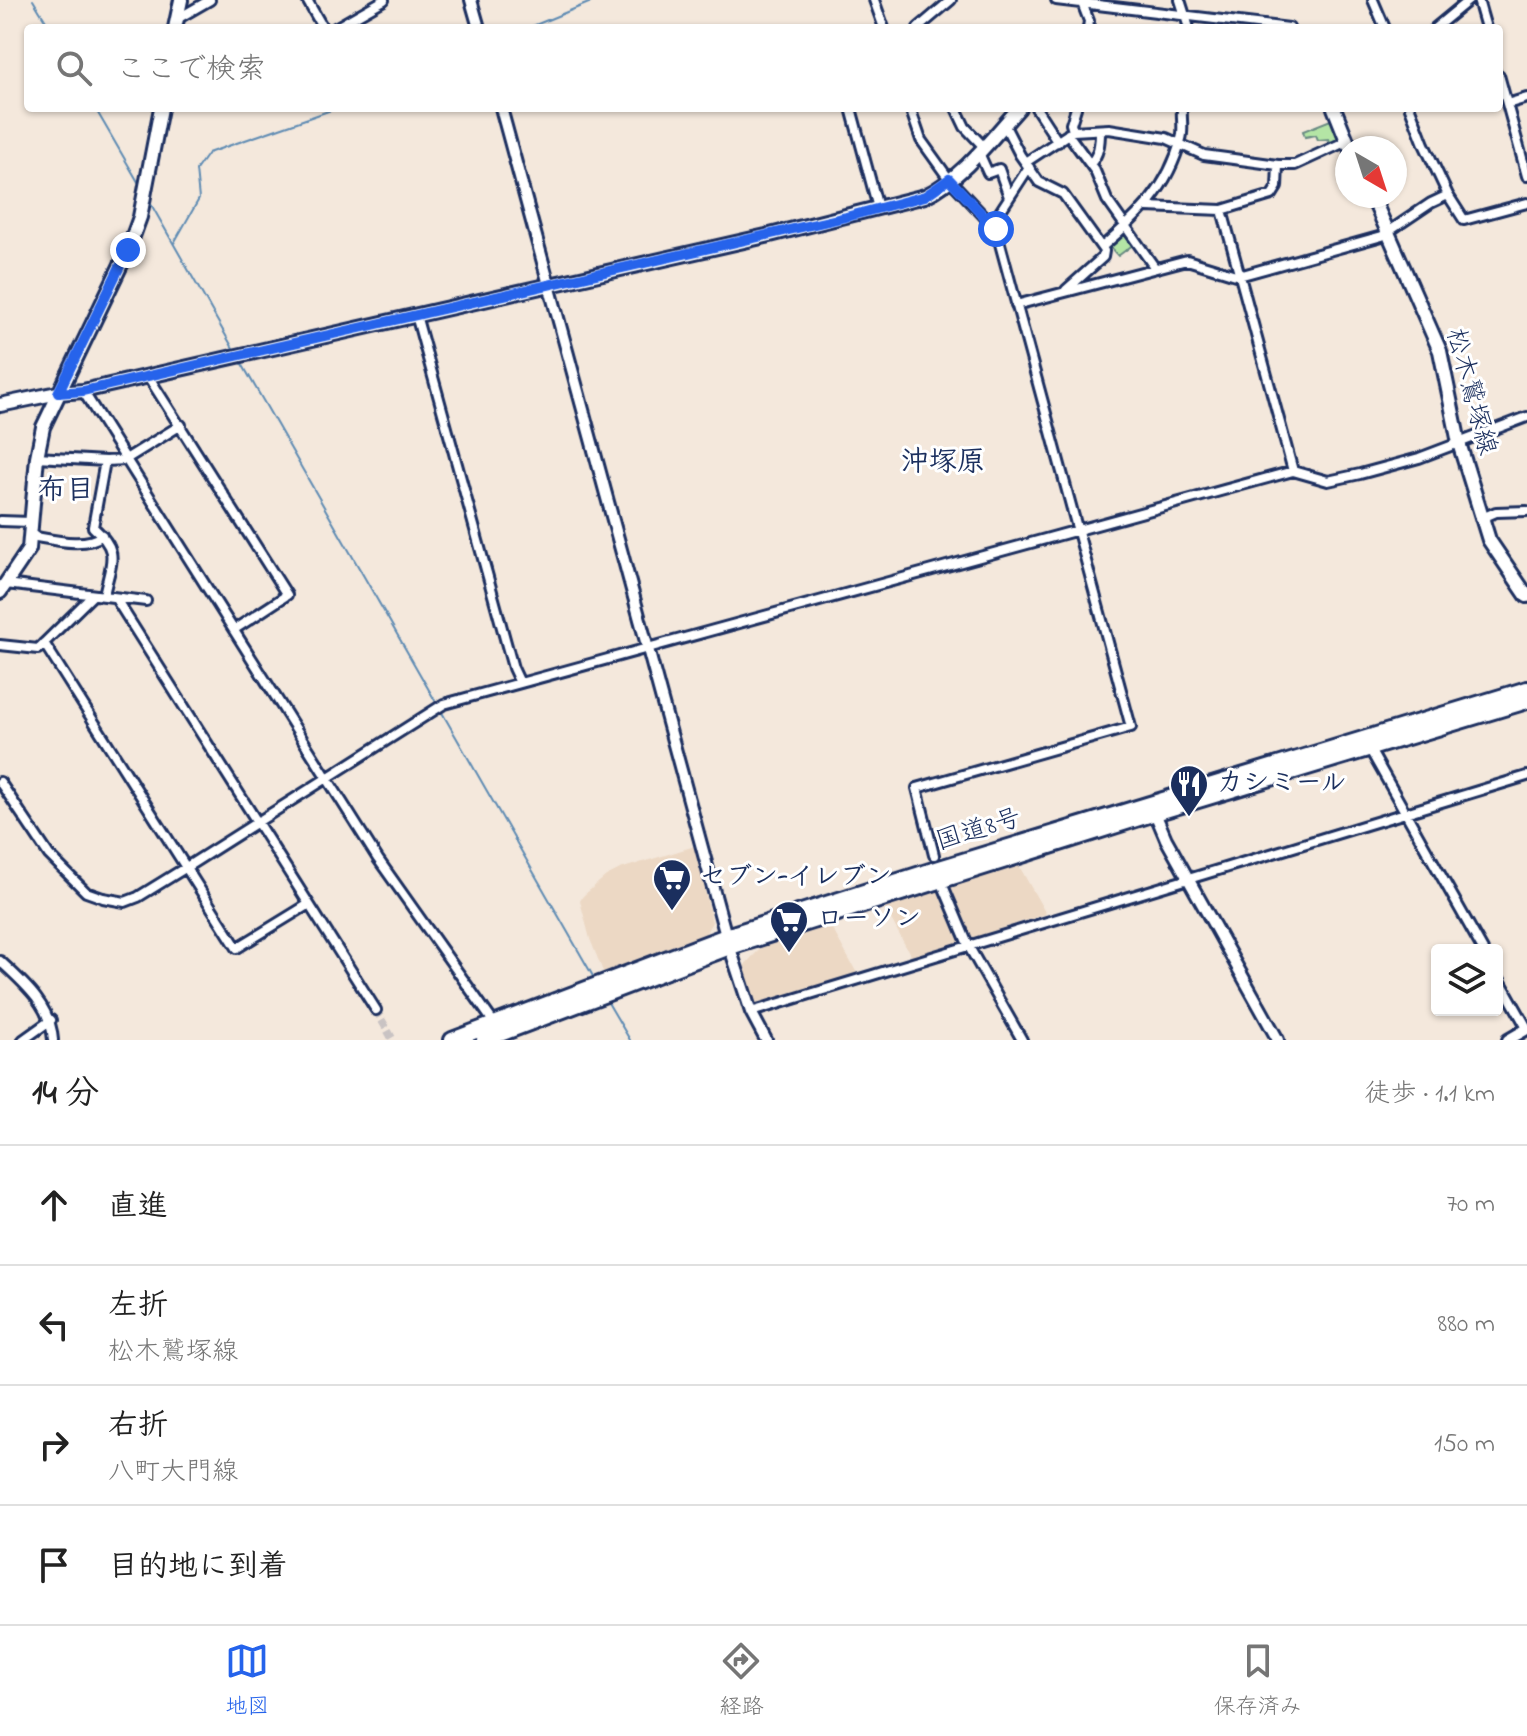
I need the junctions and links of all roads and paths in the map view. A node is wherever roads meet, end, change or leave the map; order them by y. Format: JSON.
{"nodes":[{"id":1,"x":181,"y":0,"type":"edge"},
{"id":2,"x":210,"y":0,"type":"edge"},
{"id":3,"x":307,"y":0,"type":"edge"},
{"id":4,"x":384,"y":0,"type":"edge"},
{"id":5,"x":471,"y":0,"type":"edge"},
{"id":6,"x":874,"y":0,"type":"edge"},
{"id":7,"x":951,"y":0,"type":"edge"},
{"id":8,"x":1056,"y":0,"type":"edge"},
{"id":9,"x":1180,"y":0,"type":"edge"},
{"id":10,"x":1373,"y":0,"type":"edge"},
{"id":11,"x":1469,"y":0,"type":"edge"},
{"id":12,"x":1478,"y":0,"type":"edge"},
{"id":13,"x":1082,"y":3,"type":"junction"},
{"id":14,"x":1185,"y":16,"type":"junction"},
{"id":15,"x":176,"y":24,"type":"edge"},
{"id":16,"x":321,"y":24,"type":"edge"},
{"id":17,"x":342,"y":24,"type":"edge"},
{"id":18,"x":478,"y":24,"type":"edge"},
{"id":19,"x":883,"y":24,"type":"edge"},
{"id":20,"x":923,"y":24,"type":"edge"},
{"id":21,"x":1089,"y":24,"type":"edge"},
{"id":22,"x":1188,"y":24,"type":"edge"},
{"id":23,"x":1254,"y":24,"type":"edge"},
{"id":24,"x":1383,"y":24,"type":"edge"},
{"id":25,"x":1440,"y":24,"type":"edge"},
{"id":26,"x":1485,"y":24,"type":"edge"},
{"id":27,"x":1503,"y":90,"type":"edge"},
{"id":28,"x":1527,"y":98,"type":"edge"},
{"id":29,"x":1507,"y":104,"type":"junction"},
{"id":30,"x":160,"y":112,"type":"edge"},
{"id":31,"x":502,"y":112,"type":"edge"},
{"id":32,"x":852,"y":112,"type":"edge"},
{"id":33,"x":911,"y":112,"type":"edge"},
{"id":34,"x":958,"y":112,"type":"edge"},
{"id":35,"x":1015,"y":112,"type":"edge"},
{"id":36,"x":1039,"y":112,"type":"edge"},
{"id":37,"x":1075,"y":112,"type":"edge"},
{"id":38,"x":1182,"y":112,"type":"edge"},
{"id":39,"x":1336,"y":112,"type":"edge"},
{"id":40,"x":1412,"y":112,"type":"edge"},
{"id":41,"x":1004,"y":124,"type":"junction"},
{"id":42,"x":1100,"y":131,"type":"junction"},
{"id":43,"x":1070,"y":133,"type":"junction"},
{"id":44,"x":1346,"y":136,"type":"edge"},
{"id":45,"x":1058,"y":142,"type":"junction"},
{"id":46,"x":1178,"y":145,"type":"junction"},
{"id":47,"x":1335,"y":149,"type":"edge"},
{"id":48,"x":982,"y":150,"type":"junction"},
{"id":49,"x":1090,"y":164,"type":"junction"},
{"id":50,"x":1028,"y":165,"type":"junction"},
{"id":51,"x":1278,"y":165,"type":"junction"},
{"id":52,"x":1527,"y":176,"type":"edge"},
{"id":53,"x":949,"y":179,"type":"junction"},
{"id":54,"x":1448,"y":195,"type":"junction"},
{"id":55,"x":1009,"y":197,"type":"junction"},
{"id":56,"x":1527,"y":203,"type":"edge"},
{"id":57,"x":1147,"y":207,"type":"junction"},
{"id":58,"x":878,"y":208,"type":"junction"},
{"id":59,"x":1377,"y":208,"type":"edge"},
{"id":60,"x":1222,"y":210,"type":"junction"},
{"id":61,"x":992,"y":224,"type":"junction"},
{"id":62,"x":1126,"y":225,"type":"junction"},
{"id":63,"x":1388,"y":233,"type":"junction"},
{"id":64,"x":1102,"y":247,"type":"junction"},
{"id":65,"x":1155,"y":268,"type":"junction"},
{"id":66,"x":1239,"y":276,"type":"junction"},
{"id":67,"x":549,"y":284,"type":"junction"},
{"id":68,"x":1066,"y":290,"type":"junction"},
{"id":69,"x":1016,"y":305,"type":"junction"},
{"id":70,"x":416,"y":315,"type":"junction"},
{"id":71,"x":148,"y":376,"type":"junction"},
{"id":72,"x":83,"y":391,"type":"junction"},
{"id":73,"x":58,"y":393,"type":"junction"},
{"id":74,"x":0,"y":405,"type":"edge"},
{"id":75,"x":1527,"y":417,"type":"edge"},
{"id":76,"x":181,"y":425,"type":"junction"},
{"id":77,"x":1459,"y":443,"type":"junction"},
{"id":78,"x":37,"y":457,"type":"junction"},
{"id":79,"x":127,"y":459,"type":"junction"},
{"id":80,"x":105,"y":461,"type":"junction"},
{"id":81,"x":1293,"y":471,"type":"junction"},
{"id":82,"x":1527,"y":511,"type":"edge"},
{"id":83,"x":1482,"y":518,"type":"junction"},
{"id":84,"x":0,"y":521,"type":"edge"},
{"id":85,"x":31,"y":522,"type":"junction"},
{"id":86,"x":1078,"y":531,"type":"junction"},
{"id":87,"x":102,"y":535,"type":"junction"},
{"id":88,"x":31,"y":536,"type":"junction"},
{"id":89,"x":3,"y":588,"type":"edge"},
{"id":90,"x":93,"y":595,"type":"junction"},
{"id":91,"x":104,"y":595,"type":"junction"},
{"id":92,"x":1527,"y":596,"type":"edge"},
{"id":93,"x":116,"y":599,"type":"junction"},
{"id":94,"x":146,"y":601,"type":"dead end"},
{"id":95,"x":235,"y":629,"type":"junction"},
{"id":96,"x":44,"y":643,"type":"junction"},
{"id":97,"x":0,"y":645,"type":"edge"},
{"id":98,"x":647,"y":648,"type":"junction"},
{"id":99,"x":520,"y":683,"type":"junction"},
{"id":100,"x":1527,"y":689,"type":"edge"},
{"id":101,"x":1527,"y":701,"type":"edge"},
{"id":102,"x":1369,"y":748,"type":"junction"},
{"id":103,"x":1527,"y":776,"type":"edge"},
{"id":104,"x":328,"y":778,"type":"junction"},
{"id":105,"x":0,"y":782,"type":"edge"},
{"id":106,"x":1155,"y":813,"type":"junction"},
{"id":107,"x":1407,"y":813,"type":"junction"},
{"id":108,"x":256,"y":822,"type":"junction"},
{"id":109,"x":934,"y":855,"type":"dead end"},
{"id":110,"x":187,"y":867,"type":"junction"},
{"id":111,"x":1188,"y":880,"type":"junction"},
{"id":112,"x":944,"y":888,"type":"dead end"},
{"id":113,"x":309,"y":904,"type":"junction"},
{"id":114,"x":728,"y":942,"type":"junction"},
{"id":115,"x":1480,"y":944,"type":"edge"},
{"id":116,"x":969,"y":947,"type":"junction"},
{"id":117,"x":0,"y":961,"type":"edge"},
{"id":118,"x":1503,"y":986,"type":"edge"},
{"id":119,"x":376,"y":1010,"type":"tunnel mouth"},
{"id":120,"x":751,"y":1012,"type":"junction"},
{"id":121,"x":51,"y":1020,"type":"junction"},
{"id":122,"x":1527,"y":1029,"type":"edge"},
{"id":123,"x":501,"y":1032,"type":"edge"},
{"id":124,"x":23,"y":1040,"type":"edge"},
{"id":125,"x":53,"y":1040,"type":"edge"},
{"id":126,"x":452,"y":1040,"type":"edge"},
{"id":127,"x":484,"y":1040,"type":"edge"},
{"id":128,"x":766,"y":1040,"type":"edge"},
{"id":129,"x":1022,"y":1040,"type":"edge"},
{"id":130,"x":1278,"y":1040,"type":"edge"},
{"id":131,"x":1508,"y":1040,"type":"edge"}],
"edges":[{"from":1,"to":15,"type":"main road"},
{"from":2,"to":15,"type":"street"},
{"from":3,"to":16,"type":"street"},
{"from":4,"to":17,"type":"street"},
{"from":5,"to":18,"type":"street"},
{"from":6,"to":19,"type":"street"},
{"from":7,"to":20,"type":"street"},
{"from":8,"to":13,"type":"street"},
{"from":9,"to":14,"type":"street"},
{"from":10,"to":24,"type":"street"},
{"from":11,"to":25,"type":"street"},
{"from":12,"to":26,"type":"street"},
{"from":13,"to":14,"type":"street"},
{"from":13,"to":21,"type":"street"},
{"from":14,"to":22,"type":"street"},
{"from":14,"to":23,"type":"street"},
{"from":27,"to":29,"type":"street"},
{"from":28,"to":29,"type":"street"},
{"from":29,"to":52,"type":"street"},
{"from":30,"to":73,"type":"main road"},
{"from":31,"to":67,"type":"street"},
{"from":32,"to":58,"type":"street"},
{"from":33,"to":53,"type":"street"},
{"from":34,"to":48,"type":"street"},
{"from":35,"to":41,"type":"main road"},
{"from":36,"to":45,"type":"street"},
{"from":37,"to":43,"type":"street"},
{"from":38,"to":46,"type":"street"},
{"from":39,"to":44,"type":"main road"},
{"from":40,"to":54,"type":"street"},
{"from":41,"to":48,"type":"main road"},
{"from":41,"to":50,"type":"street"},
{"from":42,"to":43,"type":"street"},
{"from":42,"to":46,"type":"street"},
{"from":42,"to":49,"type":"street"},
{"from":43,"to":45,"type":"street"},
{"from":43,"to":49,"type":"street"},
{"from":45,"to":50,"type":"street"},
{"from":46,"to":51,"type":"street"},
{"from":46,"to":57,"type":"street"},
{"from":47,"to":51,"type":"street"},
{"from":48,"to":53,"type":"main road"},
{"from":48,"to":55,"type":"street"},
{"from":49,"to":62,"type":"street"},
{"from":50,"to":55,"type":"street"},
{"from":50,"to":64,"type":"street"},
{"from":51,"to":60,"type":"street"},
{"from":53,"to":58,"type":"main road"},
{"from":53,"to":61,"type":"street"},
{"from":54,"to":56,"type":"street"},
{"from":54,"to":63,"type":"street"},
{"from":55,"to":61,"type":"street"},
{"from":57,"to":60,"type":"street"},
{"from":57,"to":62,"type":"street"},
{"from":58,"to":67,"type":"main road"},
{"from":59,"to":63,"type":"main road","name":"松木鷲塚線"},
{"from":60,"to":66,"type":"street"},
{"from":61,"to":69,"type":"street"},
{"from":62,"to":64,"type":"street"},
{"from":62,"to":65,"type":"street"},
{"from":63,"to":66,"type":"street"},
{"from":63,"to":77,"type":"main road","name":"松木鷲塚線"},
{"from":64,"to":68,"type":"street"},
{"from":65,"to":66,"type":"street"},
{"from":65,"to":68,"type":"street"},
{"from":66,"to":81,"type":"street"},
{"from":67,"to":70,"type":"main road"},
{"from":67,"to":98,"type":"street"},
{"from":68,"to":69,"type":"street"},
{"from":69,"to":86,"type":"street"},
{"from":70,"to":71,"type":"main road"},
{"from":70,"to":99,"type":"street"},
{"from":71,"to":72,"type":"main road"},
{"from":71,"to":76,"type":"street"},
{"from":72,"to":73,"type":"main road"},
{"from":72,"to":79,"type":"street"},
{"from":73,"to":74,"type":"main road"},
{"from":73,"to":78,"type":"main road"},
{"from":75,"to":77,"type":"street"},
{"from":76,"to":79,"type":"street"},
{"from":76,"to":95,"type":"street"},
{"from":77,"to":81,"type":"street"},
{"from":77,"to":83,"type":"main road","name":"松木鷲塚線"},
{"from":78,"to":80,"type":"street"},
{"from":78,"to":85,"type":"main road"},
{"from":79,"to":80,"type":"street"},
{"from":79,"to":95,"type":"street"},
{"from":80,"to":87,"type":"street"},
{"from":81,"to":86,"type":"street"},
{"from":82,"to":83,"type":"street"},
{"from":83,"to":92,"type":"main road","name":"松木鷲塚線"},
{"from":84,"to":85,"type":"street"},
{"from":85,"to":88,"type":"main road"},
{"from":86,"to":98,"type":"street"},
{"from":86,"to":109,"type":"street"},
{"from":87,"to":88,"type":"street"},
{"from":87,"to":91,"type":"street"},
{"from":88,"to":89,"type":"main road"},
{"from":89,"to":90,"type":"street"},
{"from":90,"to":91,"type":"street"},
{"from":90,"to":96,"type":"street"},
{"from":91,"to":93,"type":"street"},
{"from":93,"to":94,"type":"street"},
{"from":93,"to":108,"type":"street"},
{"from":95,"to":104,"type":"street"},
{"from":96,"to":97,"type":"street"},
{"from":96,"to":110,"type":"street"},
{"from":98,"to":99,"type":"street"},
{"from":98,"to":114,"type":"street"},
{"from":99,"to":104,"type":"street"},
{"from":100,"to":114,"type":"highway","name":"国道8号"},
{"from":101,"to":102,"type":"highway","name":"国道8号"},
{"from":102,"to":106,"type":"highway","name":"国道8号"},
{"from":102,"to":107,"type":"street"},
{"from":103,"to":107,"type":"street"},
{"from":104,"to":108,"type":"street"},
{"from":104,"to":123,"type":"street"},
{"from":105,"to":110,"type":"street"},
{"from":106,"to":111,"type":"street"},
{"from":106,"to":114,"type":"highway","name":"国道8号"},
{"from":107,"to":111,"type":"street"},
{"from":107,"to":115,"type":"street"},
{"from":108,"to":110,"type":"street"},
{"from":108,"to":113,"type":"street"},
{"from":110,"to":113,"type":"street"},
{"from":111,"to":116,"type":"street"},
{"from":111,"to":130,"type":"street"},
{"from":112,"to":116,"type":"street"},
{"from":113,"to":119,"type":"street"},
{"from":114,"to":120,"type":"street"},
{"from":114,"to":123,"type":"highway","name":"国道8号"},
{"from":116,"to":120,"type":"street"},
{"from":116,"to":129,"type":"street"},
{"from":117,"to":121,"type":"street"},
{"from":118,"to":122,"type":"street"},
{"from":120,"to":128,"type":"street"},
{"from":121,"to":124,"type":"street"},
{"from":121,"to":125,"type":"street"},
{"from":122,"to":131,"type":"street"},
{"from":123,"to":126,"type":"highway","name":"国道8号"},
{"from":123,"to":127,"type":"highway","name":"国道8号"}]}
